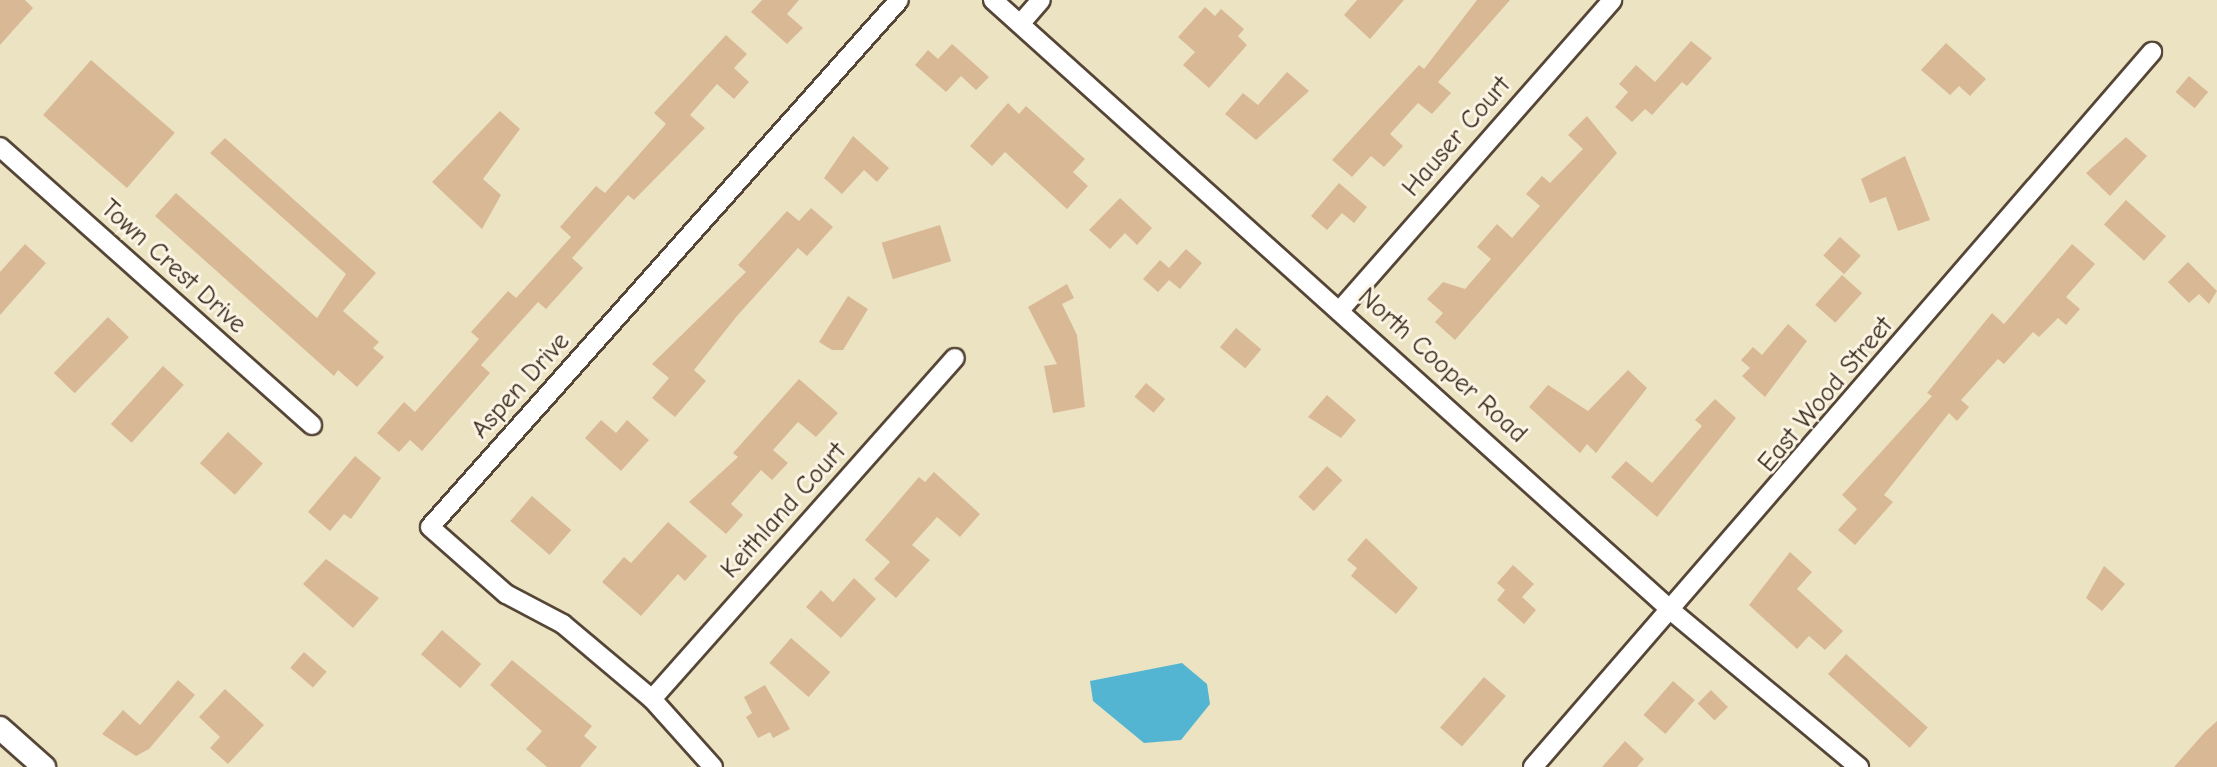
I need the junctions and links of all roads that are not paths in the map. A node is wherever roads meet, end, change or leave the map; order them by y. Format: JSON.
{"nodes":[{"id":1,"x":899,"y":0,"type":"edge"},
{"id":2,"x":993,"y":0,"type":"edge"},
{"id":3,"x":1041,"y":0,"type":"edge"},
{"id":4,"x":1612,"y":0,"type":"edge"},
{"id":5,"x":1021,"y":23,"type":"junction"},
{"id":6,"x":2152,"y":52,"type":"dead end"},
{"id":7,"x":0,"y":147,"type":"edge"},
{"id":8,"x":1341,"y":309,"type":"junction"},
{"id":9,"x":955,"y":358,"type":"dead end"},
{"id":10,"x":312,"y":425,"type":"dead end"},
{"id":11,"x":1674,"y":613,"type":"junction"},
{"id":12,"x":652,"y":699,"type":"junction"},
{"id":13,"x":0,"y":728,"type":"edge"},
{"id":14,"x":44,"y":767,"type":"edge"},
{"id":15,"x":713,"y":767,"type":"edge"},
{"id":16,"x":1533,"y":767,"type":"edge"},
{"id":17,"x":1859,"y":767,"type":"edge"}],
"edges":[{"from":1,"to":12,"type":"street","name":"Aspen Drive"},
{"from":2,"to":5,"type":"street","name":"North Cooper Road"},
{"from":3,"to":5,"type":"street"},
{"from":4,"to":8,"type":"street","name":"Hauser Court"},
{"from":5,"to":8,"type":"street","name":"North Cooper Road"},
{"from":6,"to":11,"type":"street","name":"East Wood Street"},
{"from":7,"to":10,"type":"street","name":"Town Crest Drive"},
{"from":8,"to":11,"type":"street","name":"North Cooper Road"},
{"from":9,"to":12,"type":"street","name":"Keithland Court"},
{"from":11,"to":16,"type":"street","name":"East Wood Street"},
{"from":11,"to":17,"type":"street","name":"North Cooper Road"},
{"from":12,"to":15,"type":"street","name":"Aspen Drive"},
{"from":13,"to":14,"type":"street"}]}
